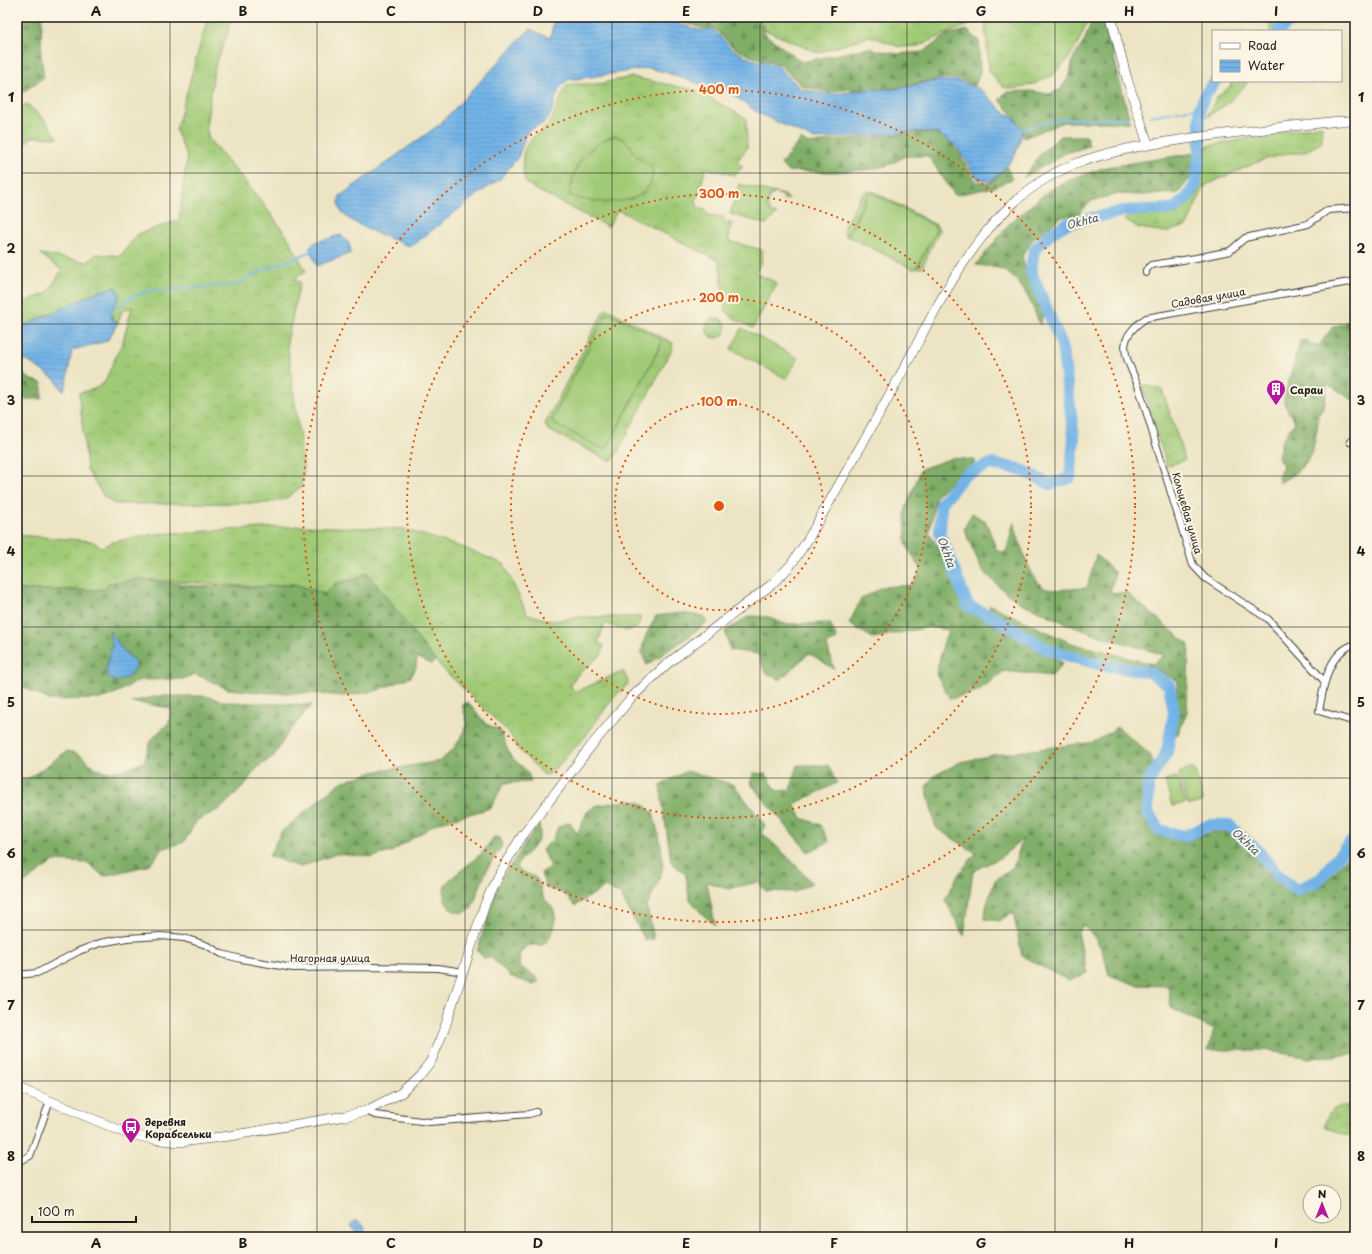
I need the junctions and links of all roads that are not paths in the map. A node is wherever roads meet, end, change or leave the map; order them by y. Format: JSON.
{"nodes":[{"id":1,"x":1113,"y":18,"type":"edge"},
{"id":2,"x":1355,"y":121,"type":"edge"},
{"id":3,"x":1148,"y":144,"type":"junction"},
{"id":4,"x":1355,"y":208,"type":"edge"},
{"id":5,"x":1146,"y":273,"type":"dead end"},
{"id":6,"x":1355,"y":281,"type":"edge"},
{"id":7,"x":1139,"y":388,"type":"joint"},
{"id":8,"x":1355,"y":644,"type":"edge"},
{"id":9,"x":1325,"y":682,"type":"junction"},
{"id":10,"x":1355,"y":722,"type":"edge"},
{"id":11,"x":464,"y":972,"type":"junction"},
{"id":12,"x":17,"y":975,"type":"edge"},
{"id":13,"x":17,"y":1088,"type":"edge"},
{"id":14,"x":50,"y":1101,"type":"junction"},
{"id":15,"x":366,"y":1111,"type":"junction"},
{"id":16,"x":536,"y":1112,"type":"dead end"},
{"id":17,"x":17,"y":1160,"type":"edge"}],
"edges":[{"from":1,"to":3,"type":"main road"},
{"from":2,"to":3,"type":"main road"},
{"from":3,"to":11,"type":"main road"},
{"from":4,"to":5,"type":"street"},
{"from":6,"to":7,"type":"street","name":"Садовая улица"},
{"from":7,"to":9,"type":"street","name":"Кольцевая улица"},
{"from":8,"to":9,"type":"street"},
{"from":9,"to":10,"type":"street"},
{"from":11,"to":12,"type":"street","name":"Нагорная улица"},
{"from":11,"to":15,"type":"main road"},
{"from":13,"to":14,"type":"main road"},
{"from":14,"to":15,"type":"main road"},
{"from":14,"to":17,"type":"street"},
{"from":15,"to":16,"type":"street"}]}
